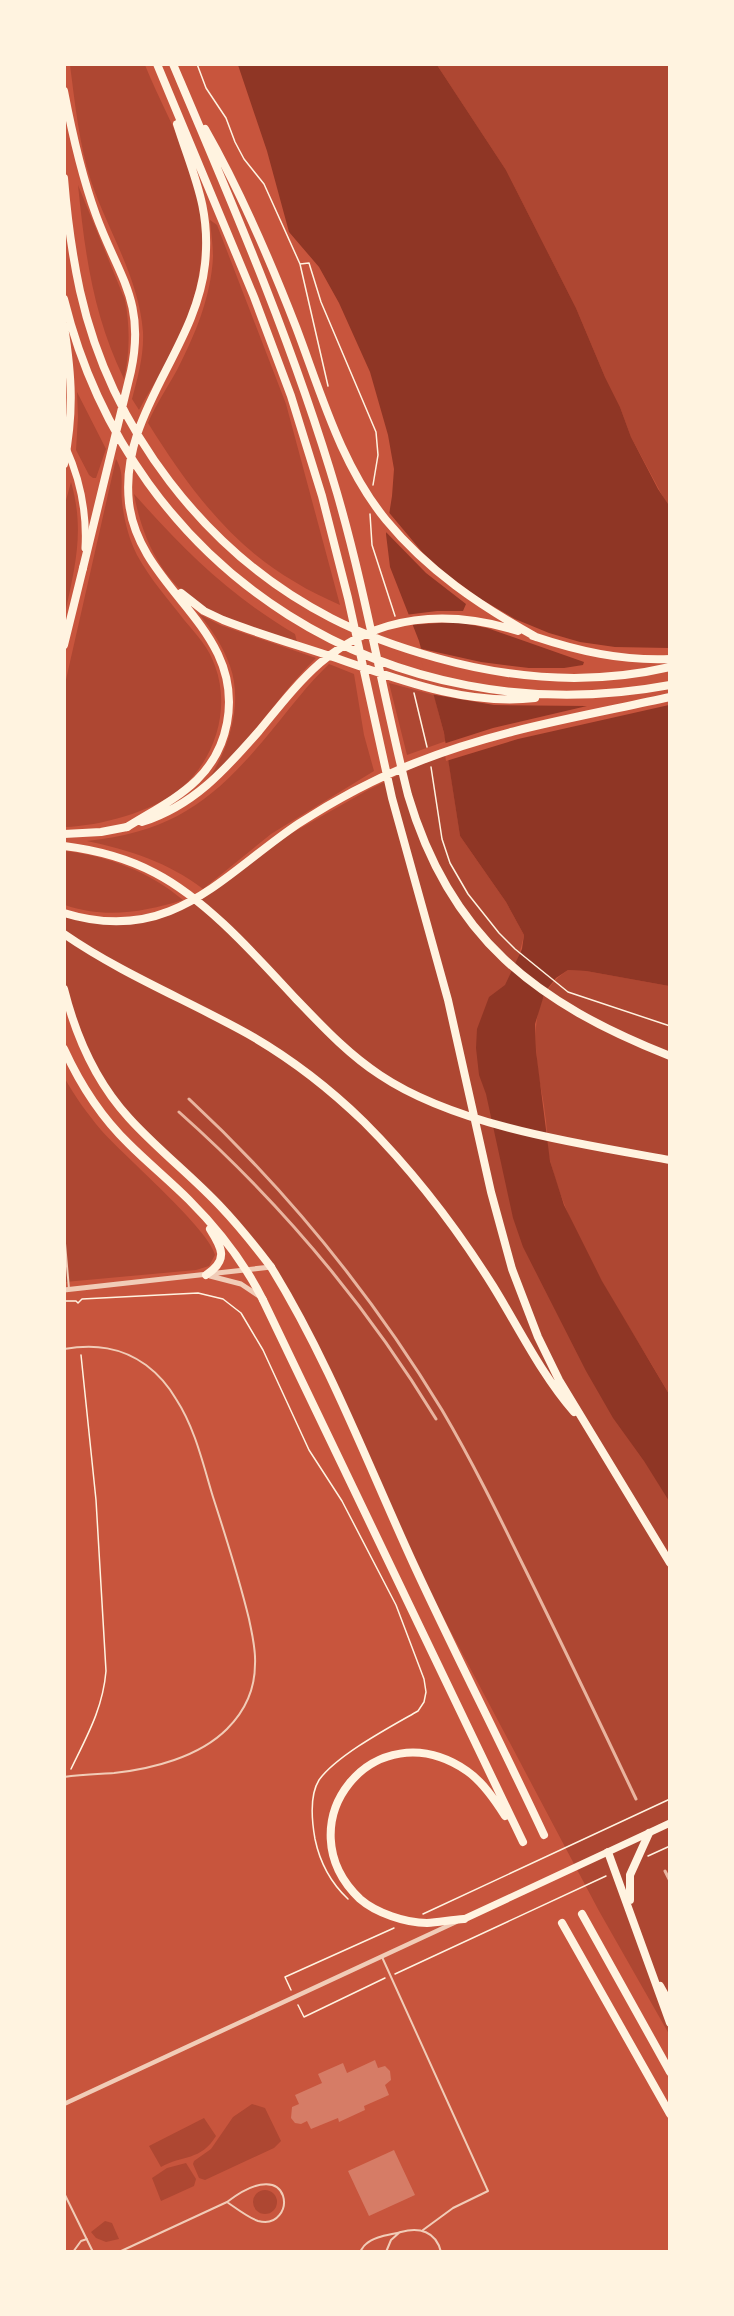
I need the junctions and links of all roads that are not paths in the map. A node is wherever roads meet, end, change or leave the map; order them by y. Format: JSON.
{"nodes":[{"id":1,"x":157,"y":64,"type":"edge"},
{"id":2,"x":173,"y":64,"type":"edge"},
{"id":3,"x":166,"y":86,"type":"junction"},
{"id":4,"x":64,"y":91,"type":"edge"},
{"id":5,"x":187,"y":97,"type":"junction"},
{"id":6,"x":64,"y":178,"type":"edge"},
{"id":7,"x":64,"y":298,"type":"edge"},
{"id":8,"x":64,"y":326,"type":"edge"},
{"id":9,"x":64,"y":445,"type":"edge"},
{"id":10,"x":64,"y":464,"type":"edge"},
{"id":11,"x":83,"y":568,"type":"junction"},
{"id":12,"x":165,"y":580,"type":"junction"},
{"id":13,"x":536,"y":637,"type":"junction"},
{"id":14,"x":64,"y":645,"type":"edge"},
{"id":15,"x":669,"y":659,"type":"edge"},
{"id":16,"x":669,"y":667,"type":"edge"},
{"id":17,"x":669,"y":685,"type":"edge"},
{"id":18,"x":562,"y":695,"type":"junction"},
{"id":19,"x":669,"y":698,"type":"edge"},
{"id":20,"x":127,"y":827,"type":"junction"},
{"id":21,"x":64,"y":834,"type":"edge"},
{"id":22,"x":64,"y":846,"type":"edge"},
{"id":23,"x":66,"y":914,"type":"edge"},
{"id":24,"x":67,"y":936,"type":"edge"},
{"id":25,"x":64,"y":989,"type":"edge"},
{"id":26,"x":64,"y":1049,"type":"edge"},
{"id":27,"x":669,"y":1057,"type":"edge"},
{"id":28,"x":669,"y":1160,"type":"edge"},
{"id":29,"x":202,"y":1214,"type":"junction"},
{"id":30,"x":64,"y":1232,"type":"edge"},
{"id":31,"x":270,"y":1267,"type":"junction"},
{"id":32,"x":246,"y":1270,"type":"junction"},
{"id":33,"x":206,"y":1275,"type":"junction"},
{"id":34,"x":67,"y":1290,"type":"edge"},
{"id":35,"x":263,"y":1300,"type":"junction"},
{"id":36,"x":64,"y":1349,"type":"edge"},
{"id":37,"x":590,"y":1431,"type":"junction"},
{"id":38,"x":669,"y":1563,"type":"edge"},
{"id":39,"x":64,"y":1777,"type":"edge"},
{"id":40,"x":669,"y":1823,"type":"edge"},
{"id":41,"x":649,"y":1833,"type":"junction"},
{"id":42,"x":544,"y":1835,"type":"dead end"},
{"id":43,"x":608,"y":1852,"type":"junction"},
{"id":44,"x":582,"y":1914,"type":"dead end"},
{"id":45,"x":633,"y":1918,"type":"junction"},
{"id":46,"x":464,"y":1919,"type":"junction"},
{"id":47,"x":562,"y":1923,"type":"dead end"},
{"id":48,"x":645,"y":1955,"type":"junction"},
{"id":49,"x":382,"y":1957,"type":"junction"},
{"id":50,"x":669,"y":2004,"type":"edge"},
{"id":51,"x":669,"y":2023,"type":"edge"},
{"id":52,"x":669,"y":2072,"type":"edge"},
{"id":53,"x":64,"y":2104,"type":"edge"},
{"id":54,"x":669,"y":2114,"type":"edge"},
{"id":55,"x":64,"y":2193,"type":"edge"},
{"id":56,"x":227,"y":2202,"type":"junction"},
{"id":57,"x":423,"y":2230,"type":"junction"},
{"id":58,"x":400,"y":2232,"type":"junction"},
{"id":59,"x":87,"y":2239,"type":"junction"},
{"id":60,"x":362,"y":2251,"type":"edge"},
{"id":61,"x":73,"y":2252,"type":"edge"},
{"id":62,"x":93,"y":2252,"type":"edge"},
{"id":63,"x":119,"y":2252,"type":"edge"},
{"id":64,"x":386,"y":2252,"type":"edge"},
{"id":65,"x":441,"y":2252,"type":"edge"}],
"edges":[{"from":1,"to":3,"type":"highway"},
{"from":2,"to":5,"type":"highway"},
{"from":3,"to":12,"type":"highway"},
{"from":3,"to":37,"type":"highway"},
{"from":4,"to":11,"type":"highway"},
{"from":5,"to":13,"type":"highway"},
{"from":5,"to":27,"type":"highway"},
{"from":6,"to":16,"type":"highway"},
{"from":7,"to":18,"type":"highway"},
{"from":8,"to":10,"type":"highway"},
{"from":9,"to":11,"type":"main road"},
{"from":11,"to":14,"type":"highway"},
{"from":12,"to":18,"type":"highway"},
{"from":12,"to":20,"type":"highway"},
{"from":13,"to":15,"type":"highway"},
{"from":13,"to":20,"type":"highway"},
{"from":17,"to":18,"type":"highway"},
{"from":19,"to":23,"type":"highway"},
{"from":20,"to":21,"type":"highway"},
{"from":22,"to":28,"type":"highway"},
{"from":24,"to":37,"type":"highway"},
{"from":25,"to":31,"type":"highway"},
{"from":26,"to":29,"type":"highway"},
{"from":29,"to":32,"type":"highway"},
{"from":29,"to":33,"type":"highway"},
{"from":30,"to":34,"type":"lane"},
{"from":31,"to":32,"type":"street"},
{"from":31,"to":42,"type":"highway"},
{"from":32,"to":33,"type":"street"},
{"from":32,"to":35,"type":"highway"},
{"from":33,"to":34,"type":"street"},
{"from":33,"to":35,"type":"street"},
{"from":35,"to":46,"type":"highway"},
{"from":36,"to":39,"type":"lane"},
{"from":37,"to":38,"type":"highway"},
{"from":40,"to":41,"type":"main road"},
{"from":41,"to":43,"type":"main road"},
{"from":41,"to":45,"type":"highway"},
{"from":43,"to":45,"type":"highway"},
{"from":43,"to":46,"type":"main road"},
{"from":44,"to":52,"type":"highway"},
{"from":45,"to":48,"type":"highway"},
{"from":46,"to":49,"type":"street"},
{"from":47,"to":54,"type":"highway"},
{"from":48,"to":50,"type":"highway"},
{"from":48,"to":51,"type":"highway"},
{"from":49,"to":53,"type":"street"},
{"from":49,"to":57,"type":"lane"},
{"from":55,"to":59,"type":"lane"},
{"from":56,"to":56,"type":"lane"},
{"from":56,"to":63,"type":"lane"},
{"from":57,"to":58,"type":"lane"},
{"from":57,"to":65,"type":"lane"},
{"from":58,"to":60,"type":"lane"},
{"from":58,"to":64,"type":"lane"},
{"from":59,"to":61,"type":"lane"},
{"from":59,"to":62,"type":"lane"}]}
